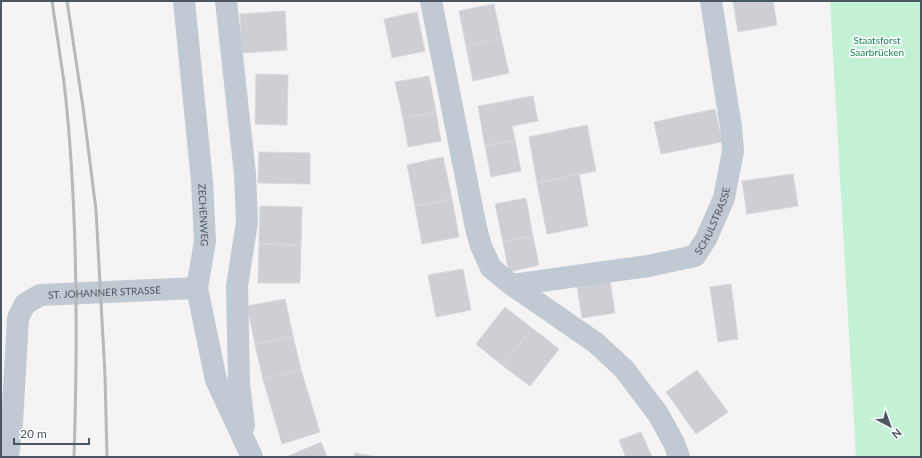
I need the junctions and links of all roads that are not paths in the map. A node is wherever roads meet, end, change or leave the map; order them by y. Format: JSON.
{"nodes":[{"id":1,"x":184,"y":1,"type":"edge"},
{"id":2,"x":226,"y":1,"type":"edge"},
{"id":3,"x":431,"y":1,"type":"edge"},
{"id":4,"x":711,"y":1,"type":"edge"},
{"id":5,"x":512,"y":285,"type":"junction"},
{"id":6,"x":197,"y":288,"type":"junction"},
{"id":7,"x":249,"y":451,"type":"edge"},
{"id":8,"x":8,"y":457,"type":"edge"},
{"id":9,"x":679,"y":457,"type":"edge"}],
"edges":[{"from":1,"to":6,"type":"street","name":"ZECHENWEG"},
{"from":2,"to":7,"type":"street","name":"ZECHENWEG"},
{"from":3,"to":5,"type":"street"},
{"from":4,"to":5,"type":"street","name":"SCHULSTRASSE"},
{"from":5,"to":9,"type":"street"},
{"from":6,"to":7,"type":"street","name":"ZECHENWEG"},
{"from":6,"to":8,"type":"street","name":"ST. JOHANNER STRASSE"}]}
